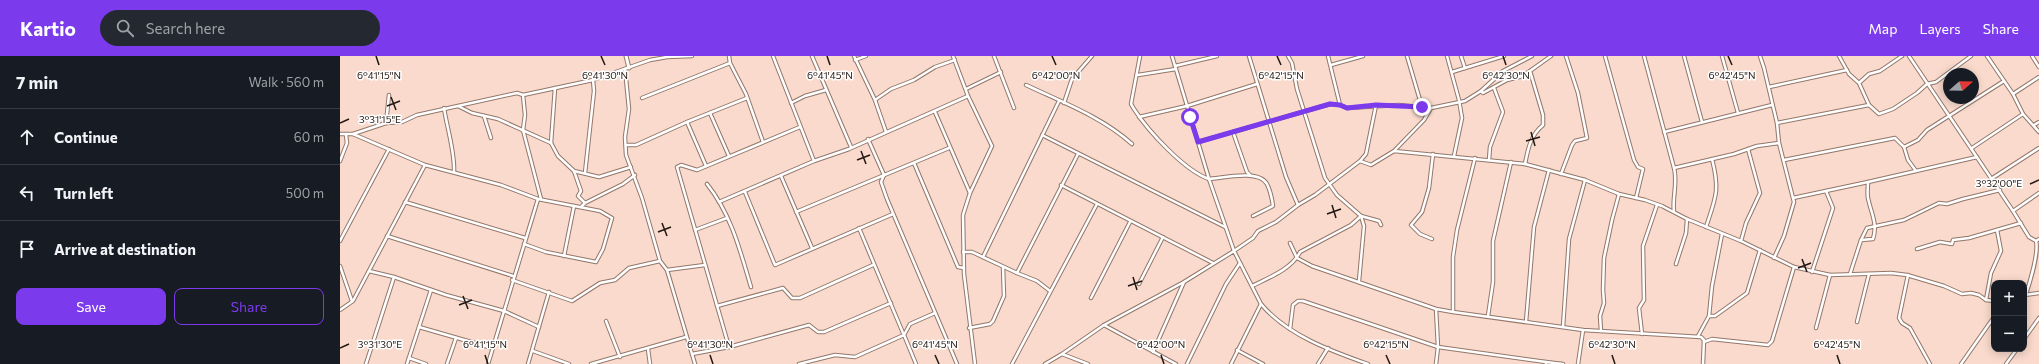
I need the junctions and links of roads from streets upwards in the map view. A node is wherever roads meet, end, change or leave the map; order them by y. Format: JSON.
{"nodes":[{"id":1,"x":626,"y":56,"type":"edge"},
{"id":2,"x":692,"y":56,"type":"edge"},
{"id":3,"x":729,"y":56,"type":"edge"},
{"id":4,"x":773,"y":56,"type":"edge"},
{"id":5,"x":812,"y":56,"type":"edge"},
{"id":6,"x":854,"y":56,"type":"edge"},
{"id":7,"x":866,"y":56,"type":"edge"},
{"id":8,"x":952,"y":56,"type":"edge"},
{"id":9,"x":994,"y":56,"type":"edge"},
{"id":10,"x":1092,"y":56,"type":"edge"},
{"id":11,"x":1140,"y":56,"type":"edge"},
{"id":12,"x":1172,"y":56,"type":"edge"},
{"id":13,"x":1216,"y":56,"type":"edge"},
{"id":14,"x":1249,"y":56,"type":"edge"},
{"id":15,"x":1288,"y":56,"type":"edge"},
{"id":16,"x":1328,"y":56,"type":"edge"},
{"id":17,"x":1363,"y":56,"type":"edge"},
{"id":18,"x":1407,"y":56,"type":"edge"},
{"id":19,"x":1447,"y":56,"type":"edge"},
{"id":20,"x":1461,"y":56,"type":"edge"},
{"id":21,"x":1504,"y":56,"type":"edge"},
{"id":22,"x":1532,"y":56,"type":"edge"},
{"id":23,"x":1551,"y":56,"type":"edge"},
{"id":24,"x":1566,"y":56,"type":"edge"},
{"id":25,"x":1605,"y":56,"type":"edge"},
{"id":26,"x":1644,"y":56,"type":"edge"},
{"id":27,"x":1684,"y":56,"type":"edge"},
{"id":28,"x":1722,"y":56,"type":"edge"},
{"id":29,"x":1760,"y":56,"type":"edge"},
{"id":30,"x":1839,"y":56,"type":"edge"},
{"id":31,"x":1902,"y":56,"type":"edge"},
{"id":32,"x":1909,"y":56,"type":"edge"},
{"id":33,"x":1971,"y":56,"type":"edge"},
{"id":34,"x":1987,"y":56,"type":"edge"},
{"id":35,"x":2032,"y":56,"type":"edge"},
{"id":36,"x":855,"y":60,"type":"junction"},
{"id":37,"x":954,"y":60,"type":"junction"},
{"id":38,"x":730,"y":63,"type":"junction"},
{"id":39,"x":1330,"y":65,"type":"junction"},
{"id":40,"x":2039,"y":67,"type":"edge"},
{"id":41,"x":627,"y":68,"type":"junction"},
{"id":42,"x":1176,"y":68,"type":"junction"},
{"id":43,"x":1465,"y":68,"type":"junction"},
{"id":44,"x":1847,"y":70,"type":"junction"},
{"id":45,"x":1530,"y":71,"type":"junction"},
{"id":46,"x":1001,"y":72,"type":"junction"},
{"id":47,"x":1452,"y":72,"type":"junction"},
{"id":48,"x":1138,"y":75,"type":"junction"},
{"id":49,"x":2039,"y":77,"type":"edge"},
{"id":50,"x":593,"y":80,"type":"junction"},
{"id":51,"x":2004,"y":81,"type":"junction"},
{"id":52,"x":1859,"y":83,"type":"junction"},
{"id":53,"x":1257,"y":84,"type":"junction"},
{"id":54,"x":1927,"y":84,"type":"junction"},
{"id":55,"x":1026,"y":85,"type":"dead end"},
{"id":56,"x":1769,"y":87,"type":"junction"},
{"id":57,"x":555,"y":88,"type":"junction"},
{"id":58,"x":1494,"y":88,"type":"junction"},
{"id":59,"x":966,"y":89,"type":"junction"},
{"id":60,"x":826,"y":90,"type":"junction"},
{"id":61,"x":1481,"y":91,"type":"junction"},
{"id":62,"x":2013,"y":94,"type":"junction"},
{"id":63,"x":389,"y":95,"type":"dead end"},
{"id":64,"x":523,"y":95,"type":"junction"},
{"id":65,"x":968,"y":96,"type":"junction"},
{"id":66,"x":642,"y":98,"type":"dead end"},
{"id":67,"x":747,"y":98,"type":"junction"},
{"id":68,"x":874,"y":100,"type":"junction"},
{"id":69,"x":1059,"y":101,"type":"junction"},
{"id":70,"x":1460,"y":102,"type":"junction"},
{"id":71,"x":791,"y":103,"type":"junction"},
{"id":72,"x":1064,"y":103,"type":"junction"},
{"id":73,"x":1340,"y":105,"type":"junction"},
{"id":74,"x":1376,"y":105,"type":"junction"},
{"id":75,"x":1772,"y":105,"type":"junction"},
{"id":76,"x":1869,"y":105,"type":"junction"},
{"id":77,"x":458,"y":106,"type":"junction"},
{"id":78,"x":1186,"y":106,"type":"junction"},
{"id":79,"x":1422,"y":107,"type":"junction"},
{"id":80,"x":444,"y":108,"type":"junction"},
{"id":81,"x":1014,"y":108,"type":"dead end"},
{"id":82,"x":1430,"y":108,"type":"junction"},
{"id":83,"x":1305,"y":111,"type":"junction"},
{"id":84,"x":710,"y":112,"type":"junction"},
{"id":85,"x":935,"y":112,"type":"junction"},
{"id":86,"x":1738,"y":113,"type":"junction"},
{"id":87,"x":2024,"y":114,"type":"junction"},
{"id":88,"x":484,"y":115,"type":"junction"},
{"id":89,"x":1139,"y":117,"type":"junction"},
{"id":90,"x":1949,"y":117,"type":"junction"},
{"id":91,"x":687,"y":122,"type":"junction"},
{"id":92,"x":1269,"y":122,"type":"junction"},
{"id":93,"x":1702,"y":122,"type":"junction"},
{"id":94,"x":2039,"y":122,"type":"edge"},
{"id":95,"x":386,"y":123,"type":"junction"},
{"id":96,"x":1777,"y":123,"type":"junction"},
{"id":97,"x":2034,"y":125,"type":"junction"},
{"id":98,"x":800,"y":127,"type":"junction"},
{"id":99,"x":523,"y":130,"type":"junction"},
{"id":100,"x":886,"y":132,"type":"junction"},
{"id":101,"x":1233,"y":132,"type":"junction"},
{"id":102,"x":1664,"y":132,"type":"junction"},
{"id":103,"x":2039,"y":132,"type":"edge"},
{"id":104,"x":340,"y":134,"type":"edge"},
{"id":105,"x":354,"y":134,"type":"junction"},
{"id":106,"x":1042,"y":134,"type":"junction"},
{"id":107,"x":346,"y":135,"type":"junction"},
{"id":108,"x":491,"y":138,"type":"dead end"},
{"id":109,"x":868,"y":139,"type":"junction"},
{"id":110,"x":763,"y":142,"type":"junction"},
{"id":111,"x":1198,"y":142,"type":"junction"},
{"id":112,"x":551,"y":143,"type":"junction"},
{"id":113,"x":1779,"y":143,"type":"junction"},
{"id":114,"x":1132,"y":144,"type":"dead end"},
{"id":115,"x":626,"y":145,"type":"junction"},
{"id":116,"x":1904,"y":147,"type":"junction"},
{"id":117,"x":851,"y":148,"type":"junction"},
{"id":118,"x":949,"y":148,"type":"junction"},
{"id":119,"x":1972,"y":148,"type":"junction"},
{"id":120,"x":2039,"y":148,"type":"edge"},
{"id":121,"x":389,"y":149,"type":"junction"},
{"id":122,"x":1748,"y":149,"type":"junction"},
{"id":123,"x":1394,"y":151,"type":"junction"},
{"id":124,"x":1078,"y":154,"type":"junction"},
{"id":125,"x":1433,"y":154,"type":"junction"},
{"id":126,"x":729,"y":156,"type":"junction"},
{"id":127,"x":1454,"y":156,"type":"junction"},
{"id":128,"x":1977,"y":157,"type":"junction"},
{"id":129,"x":1474,"y":158,"type":"junction"},
{"id":130,"x":1712,"y":159,"type":"junction"},
{"id":131,"x":1489,"y":160,"type":"junction"},
{"id":132,"x":1784,"y":160,"type":"junction"},
{"id":133,"x":340,"y":161,"type":"edge"},
{"id":134,"x":814,"y":161,"type":"junction"},
{"id":135,"x":1360,"y":162,"type":"junction"},
{"id":136,"x":1511,"y":162,"type":"junction"},
{"id":137,"x":914,"y":163,"type":"junction"},
{"id":138,"x":454,"y":164,"type":"junction"},
{"id":139,"x":1525,"y":164,"type":"junction"},
{"id":140,"x":425,"y":165,"type":"junction"},
{"id":141,"x":706,"y":166,"type":"junction"},
{"id":142,"x":631,"y":167,"type":"junction"},
{"id":143,"x":1674,"y":168,"type":"junction"},
{"id":144,"x":448,"y":170,"type":"junction"},
{"id":145,"x":1549,"y":170,"type":"junction"},
{"id":146,"x":574,"y":171,"type":"junction"},
{"id":147,"x":1916,"y":171,"type":"junction"},
{"id":148,"x":454,"y":172,"type":"junction"},
{"id":149,"x":585,"y":173,"type":"junction"},
{"id":150,"x":1561,"y":174,"type":"junction"},
{"id":151,"x":635,"y":175,"type":"junction"},
{"id":152,"x":884,"y":175,"type":"junction"},
{"id":153,"x":1250,"y":175,"type":"junction"},
{"id":154,"x":781,"y":176,"type":"junction"},
{"id":155,"x":1209,"y":179,"type":"junction"},
{"id":156,"x":1991,"y":179,"type":"junction"},
{"id":157,"x":1585,"y":180,"type":"junction"},
{"id":158,"x":1868,"y":182,"type":"junction"},
{"id":159,"x":707,"y":184,"type":"dead end"},
{"id":160,"x":1061,"y":185,"type":"junction"},
{"id":161,"x":1328,"y":185,"type":"junction"},
{"id":162,"x":2000,"y":190,"type":"junction"},
{"id":163,"x":1826,"y":191,"type":"junction"},
{"id":164,"x":745,"y":192,"type":"junction"},
{"id":165,"x":970,"y":193,"type":"junction"},
{"id":166,"x":2039,"y":193,"type":"edge"},
{"id":167,"x":1619,"y":194,"type":"junction"},
{"id":168,"x":1636,"y":198,"type":"junction"},
{"id":169,"x":1793,"y":198,"type":"junction"},
{"id":170,"x":539,"y":199,"type":"junction"},
{"id":171,"x":405,"y":202,"type":"junction"},
{"id":172,"x":719,"y":202,"type":"junction"},
{"id":173,"x":585,"y":203,"type":"junction"},
{"id":174,"x":1097,"y":204,"type":"junction"},
{"id":175,"x":1298,"y":205,"type":"junction"},
{"id":176,"x":1657,"y":205,"type":"junction"},
{"id":177,"x":574,"y":206,"type":"junction"},
{"id":178,"x":580,"y":208,"type":"junction"},
{"id":179,"x":2013,"y":211,"type":"junction"},
{"id":180,"x":796,"y":212,"type":"junction"},
{"id":181,"x":1674,"y":213,"type":"junction"},
{"id":182,"x":893,"y":214,"type":"junction"},
{"id":183,"x":1253,"y":216,"type":"dead end"},
{"id":184,"x":1361,"y":216,"type":"junction"},
{"id":185,"x":727,"y":218,"type":"junction"},
{"id":186,"x":1687,"y":219,"type":"junction"},
{"id":187,"x":1130,"y":222,"type":"junction"},
{"id":188,"x":2021,"y":223,"type":"junction"},
{"id":189,"x":1381,"y":225,"type":"dead end"},
{"id":190,"x":1875,"y":225,"type":"junction"},
{"id":191,"x":1225,"y":227,"type":"junction"},
{"id":192,"x":1706,"y":227,"type":"junction"},
{"id":193,"x":859,"y":228,"type":"junction"},
{"id":194,"x":695,"y":230,"type":"junction"},
{"id":195,"x":1997,"y":230,"type":"junction"},
{"id":196,"x":1722,"y":234,"type":"junction"},
{"id":197,"x":387,"y":236,"type":"junction"},
{"id":198,"x":1163,"y":237,"type":"junction"},
{"id":199,"x":525,"y":238,"type":"junction"},
{"id":200,"x":1432,"y":239,"type":"dead end"},
{"id":201,"x":1861,"y":240,"type":"junction"},
{"id":202,"x":2038,"y":240,"type":"edge"},
{"id":203,"x":340,"y":241,"type":"edge"},
{"id":204,"x":1741,"y":241,"type":"junction"},
{"id":205,"x":1290,"y":243,"type":"dead end"},
{"id":206,"x":524,"y":244,"type":"junction"},
{"id":207,"x":812,"y":248,"type":"junction"},
{"id":208,"x":1917,"y":249,"type":"dead end"},
{"id":209,"x":1760,"y":250,"type":"junction"},
{"id":210,"x":1234,"y":251,"type":"junction"},
{"id":211,"x":963,"y":252,"type":"junction"},
{"id":212,"x":564,"y":256,"type":"junction"},
{"id":213,"x":982,"y":257,"type":"junction"},
{"id":214,"x":1297,"y":258,"type":"junction"},
{"id":215,"x":1774,"y":258,"type":"junction"},
{"id":216,"x":660,"y":261,"type":"junction"},
{"id":217,"x":1240,"y":262,"type":"junction"},
{"id":218,"x":1213,"y":263,"type":"junction"},
{"id":219,"x":1676,"y":264,"type":"dead end"},
{"id":220,"x":705,"y":265,"type":"junction"},
{"id":221,"x":873,"y":265,"type":"junction"},
{"id":222,"x":340,"y":266,"type":"edge"},
{"id":223,"x":1003,"y":267,"type":"junction"},
{"id":224,"x":1794,"y":267,"type":"junction"},
{"id":225,"x":964,"y":268,"type":"junction"},
{"id":226,"x":667,"y":270,"type":"junction"},
{"id":227,"x":369,"y":271,"type":"junction"},
{"id":228,"x":1812,"y":272,"type":"junction"},
{"id":229,"x":1017,"y":273,"type":"junction"},
{"id":230,"x":1850,"y":274,"type":"junction"},
{"id":231,"x":1869,"y":274,"type":"junction"},
{"id":232,"x":1830,"y":275,"type":"junction"},
{"id":233,"x":1908,"y":275,"type":"junction"},
{"id":234,"x":394,"y":277,"type":"junction"},
{"id":235,"x":513,"y":278,"type":"junction"},
{"id":236,"x":1359,"y":281,"type":"junction"},
{"id":237,"x":1184,"y":282,"type":"junction"},
{"id":238,"x":1139,"y":284,"type":"dead end"},
{"id":239,"x":751,"y":286,"type":"dead end"},
{"id":240,"x":1252,"y":286,"type":"junction"},
{"id":241,"x":2027,"y":288,"type":"edge"},
{"id":242,"x":431,"y":290,"type":"junction"},
{"id":243,"x":1050,"y":291,"type":"junction"},
{"id":244,"x":549,"y":292,"type":"junction"},
{"id":245,"x":2039,"y":293,"type":"edge"},
{"id":246,"x":2027,"y":294,"type":"edge"},
{"id":247,"x":1091,"y":298,"type":"dead end"},
{"id":248,"x":1986,"y":300,"type":"junction"},
{"id":249,"x":1991,"y":301,"type":"edge"},
{"id":250,"x":353,"y":302,"type":"junction"},
{"id":251,"x":891,"y":303,"type":"junction"},
{"id":252,"x":1261,"y":304,"type":"junction"},
{"id":253,"x":717,"y":306,"type":"junction"},
{"id":254,"x":1436,"y":309,"type":"junction"},
{"id":255,"x":340,"y":310,"type":"edge"},
{"id":256,"x":504,"y":311,"type":"junction"},
{"id":257,"x":1453,"y":312,"type":"junction"},
{"id":258,"x":935,"y":313,"type":"junction"},
{"id":259,"x":1488,"y":316,"type":"junction"},
{"id":260,"x":1709,"y":316,"type":"junction"},
{"id":261,"x":2039,"y":318,"type":"edge"},
{"id":262,"x":606,"y":321,"type":"dead end"},
{"id":263,"x":1991,"y":321,"type":"edge"},
{"id":264,"x":1526,"y":322,"type":"junction"},
{"id":265,"x":1857,"y":322,"type":"dead end"},
{"id":266,"x":1104,"y":325,"type":"junction"},
{"id":267,"x":419,"y":327,"type":"junction"},
{"id":268,"x":540,"y":327,"type":"junction"},
{"id":269,"x":1563,"y":327,"type":"junction"},
{"id":270,"x":969,"y":328,"type":"junction"},
{"id":271,"x":1816,"y":328,"type":"dead end"},
{"id":272,"x":1290,"y":329,"type":"junction"},
{"id":273,"x":1583,"y":330,"type":"junction"},
{"id":274,"x":1601,"y":331,"type":"junction"},
{"id":275,"x":904,"y":334,"type":"junction"},
{"id":276,"x":1642,"y":334,"type":"junction"},
{"id":277,"x":2027,"y":335,"type":"edge"},
{"id":278,"x":686,"y":336,"type":"junction"},
{"id":279,"x":1698,"y":336,"type":"junction"},
{"id":280,"x":456,"y":338,"type":"junction"},
{"id":281,"x":1704,"y":342,"type":"junction"},
{"id":282,"x":729,"y":347,"type":"junction"},
{"id":283,"x":1438,"y":347,"type":"junction"},
{"id":284,"x":492,"y":348,"type":"junction"},
{"id":285,"x":1328,"y":348,"type":"junction"},
{"id":286,"x":648,"y":349,"type":"junction"},
{"id":287,"x":1237,"y":350,"type":"junction"},
{"id":288,"x":533,"y":351,"type":"junction"},
{"id":289,"x":1153,"y":352,"type":"junction"},
{"id":290,"x":2015,"y":352,"type":"edge"},
{"id":291,"x":692,"y":354,"type":"junction"},
{"id":292,"x":1062,"y":354,"type":"junction"},
{"id":293,"x":620,"y":357,"type":"junction"},
{"id":294,"x":408,"y":358,"type":"junction"},
{"id":295,"x":1169,"y":363,"type":"edge"},
{"id":296,"x":1546,"y":363,"type":"edge"},
{"id":297,"x":366,"y":364,"type":"edge"},
{"id":298,"x":407,"y":364,"type":"edge"},
{"id":299,"x":426,"y":364,"type":"edge"},
{"id":300,"x":447,"y":364,"type":"edge"},
{"id":301,"x":488,"y":364,"type":"edge"},
{"id":302,"x":528,"y":364,"type":"edge"},
{"id":303,"x":569,"y":364,"type":"edge"},
{"id":304,"x":590,"y":364,"type":"edge"},
{"id":305,"x":650,"y":364,"type":"edge"},
{"id":306,"x":695,"y":364,"type":"edge"},
{"id":307,"x":799,"y":364,"type":"edge"},
{"id":308,"x":916,"y":364,"type":"edge"},
{"id":309,"x":956,"y":364,"type":"edge"},
{"id":310,"x":975,"y":364,"type":"edge"},
{"id":311,"x":1012,"y":364,"type":"edge"},
{"id":312,"x":1045,"y":364,"type":"edge"},
{"id":313,"x":1088,"y":364,"type":"edge"},
{"id":314,"x":1176,"y":364,"type":"edge"},
{"id":315,"x":1187,"y":364,"type":"edge"},
{"id":316,"x":1231,"y":364,"type":"edge"},
{"id":317,"x":1262,"y":364,"type":"edge"},
{"id":318,"x":1318,"y":364,"type":"edge"},
{"id":319,"x":1368,"y":364,"type":"edge"},
{"id":320,"x":1436,"y":364,"type":"edge"},
{"id":321,"x":1562,"y":364,"type":"edge"},
{"id":322,"x":1578,"y":364,"type":"edge"},
{"id":323,"x":1703,"y":364,"type":"edge"},
{"id":324,"x":1930,"y":364,"type":"edge"},
{"id":325,"x":1962,"y":364,"type":"edge"},
{"id":326,"x":2006,"y":364,"type":"edge"}],
"edges":[{"from":1,"to":41,"type":"street"},
{"from":2,"to":41,"type":"street"},
{"from":3,"to":38,"type":"street"},
{"from":4,"to":71,"type":"street"},
{"from":5,"to":60,"type":"street"},
{"from":6,"to":36,"type":"street"},
{"from":7,"to":36,"type":"street"},
{"from":8,"to":37,"type":"street"},
{"from":9,"to":46,"type":"street"},
{"from":10,"to":72,"type":"street"},
{"from":11,"to":48,"type":"street"},
{"from":12,"to":42,"type":"street"},
{"from":13,"to":42,"type":"street"},
{"from":14,"to":53,"type":"street"},
{"from":15,"to":83,"type":"street"},
{"from":16,"to":39,"type":"street"},
{"from":17,"to":39,"type":"street"},
{"from":18,"to":79,"type":"street"},
{"from":19,"to":47,"type":"street"},
{"from":20,"to":43,"type":"street"},
{"from":21,"to":43,"type":"street"},
{"from":22,"to":61,"type":"street"},
{"from":23,"to":45,"type":"street"},
{"from":24,"to":150,"type":"street"},
{"from":25,"to":168,"type":"street"},
{"from":26,"to":102,"type":"street"},
{"from":27,"to":93,"type":"street"},
{"from":28,"to":86,"type":"street"},
{"from":29,"to":56,"type":"street"},
{"from":30,"to":44,"type":"street"},
{"from":31,"to":52,"type":"street"},
{"from":32,"to":54,"type":"street"},
{"from":33,"to":54,"type":"street"},
{"from":34,"to":51,"type":"street"},
{"from":35,"to":40,"type":"street"},
{"from":36,"to":68,"type":"street"},
{"from":37,"to":59,"type":"street"},
{"from":37,"to":68,"type":"street"},
{"from":38,"to":66,"type":"street"},
{"from":38,"to":67,"type":"street"},
{"from":39,"to":73,"type":"street"},
{"from":41,"to":50,"type":"street"},
{"from":41,"to":115,"type":"street"},
{"from":42,"to":48,"type":"street"},
{"from":42,"to":78,"type":"street"},
{"from":43,"to":47,"type":"street"},
{"from":44,"to":52,"type":"street"},
{"from":44,"to":56,"type":"street"},
{"from":45,"to":58,"type":"street"},
{"from":45,"to":139,"type":"street"},
{"from":46,"to":59,"type":"street"},
{"from":46,"to":81,"type":"street"},
{"from":47,"to":70,"type":"street"},
{"from":48,"to":89,"type":"street"},
{"from":49,"to":62,"type":"street"},
{"from":50,"to":57,"type":"street"},
{"from":50,"to":149,"type":"street"},
{"from":51,"to":62,"type":"street"},
{"from":51,"to":90,"type":"street"},
{"from":52,"to":76,"type":"street"},
{"from":53,"to":78,"type":"street"},
{"from":53,"to":92,"type":"street"},
{"from":54,"to":76,"type":"street"},
{"from":54,"to":90,"type":"street"},
{"from":55,"to":69,"type":"street"},
{"from":56,"to":75,"type":"street"},
{"from":57,"to":64,"type":"street"},
{"from":57,"to":112,"type":"street"},
{"from":58,"to":61,"type":"street"},
{"from":58,"to":131,"type":"street"},
{"from":59,"to":65,"type":"street"},
{"from":60,"to":71,"type":"street"},
{"from":60,"to":117,"type":"street"},
{"from":61,"to":70,"type":"street"},
{"from":62,"to":87,"type":"street"},
{"from":63,"to":95,"type":"street"},
{"from":64,"to":77,"type":"street"},
{"from":64,"to":99,"type":"street"},
{"from":65,"to":85,"type":"street"},
{"from":65,"to":165,"type":"street"},
{"from":67,"to":84,"type":"street"},
{"from":67,"to":110,"type":"street"},
{"from":68,"to":100,"type":"street"},
{"from":69,"to":72,"type":"street"},
{"from":69,"to":106,"type":"street"},
{"from":70,"to":82,"type":"street"},
{"from":70,"to":127,"type":"street"},
{"from":71,"to":98,"type":"street"},
{"from":72,"to":114,"type":"street"},
{"from":73,"to":74,"type":"street"},
{"from":73,"to":83,"type":"street"},
{"from":74,"to":79,"type":"street"},
{"from":74,"to":135,"type":"street"},
{"from":75,"to":86,"type":"street"},
{"from":75,"to":96,"type":"street"},
{"from":76,"to":96,"type":"street"},
{"from":77,"to":80,"type":"street"},
{"from":77,"to":88,"type":"street"},
{"from":78,"to":89,"type":"street"},
{"from":78,"to":111,"type":"street"},
{"from":79,"to":82,"type":"street"},
{"from":80,"to":95,"type":"street"},
{"from":80,"to":138,"type":"street"},
{"from":82,"to":123,"type":"street"},
{"from":83,"to":92,"type":"street"},
{"from":83,"to":161,"type":"street"},
{"from":84,"to":91,"type":"street"},
{"from":84,"to":126,"type":"street"},
{"from":85,"to":100,"type":"street"},
{"from":85,"to":118,"type":"street"},
{"from":86,"to":93,"type":"street"},
{"from":87,"to":97,"type":"street"},
{"from":87,"to":119,"type":"street"},
{"from":88,"to":99,"type":"street"},
{"from":88,"to":108,"type":"street"},
{"from":89,"to":155,"type":"street"},
{"from":90,"to":116,"type":"street"},
{"from":90,"to":119,"type":"street"},
{"from":91,"to":115,"type":"street"},
{"from":91,"to":141,"type":"street"},
{"from":92,"to":101,"type":"street"},
{"from":92,"to":175,"type":"street"},
{"from":93,"to":102,"type":"street"},
{"from":94,"to":97,"type":"street"},
{"from":95,"to":105,"type":"street"},
{"from":96,"to":113,"type":"street"},
{"from":97,"to":103,"type":"street"},
{"from":98,"to":110,"type":"street"},
{"from":98,"to":134,"type":"street"},
{"from":99,"to":112,"type":"street"},
{"from":99,"to":170,"type":"street"},
{"from":100,"to":109,"type":"street"},
{"from":101,"to":111,"type":"street"},
{"from":101,"to":153,"type":"street"},
{"from":102,"to":143,"type":"street"},
{"from":104,"to":107,"type":"street"},
{"from":105,"to":107,"type":"street"},
{"from":105,"to":121,"type":"street"},
{"from":106,"to":124,"type":"street"},
{"from":106,"to":213,"type":"street"},
{"from":107,"to":133,"type":"street"},
{"from":109,"to":117,"type":"street"},
{"from":109,"to":152,"type":"street"},
{"from":110,"to":126,"type":"street"},
{"from":111,"to":155,"type":"street"},
{"from":112,"to":146,"type":"street"},
{"from":113,"to":122,"type":"street"},
{"from":113,"to":132,"type":"street"},
{"from":115,"to":142,"type":"street"},
{"from":116,"to":132,"type":"street"},
{"from":116,"to":147,"type":"street"},
{"from":117,"to":134,"type":"street"},
{"from":118,"to":137,"type":"street"},
{"from":118,"to":165,"type":"street"},
{"from":119,"to":128,"type":"street"},
{"from":120,"to":156,"type":"street"},
{"from":121,"to":140,"type":"street"},
{"from":121,"to":203,"type":"street"},
{"from":122,"to":130,"type":"street"},
{"from":122,"to":204,"type":"street"},
{"from":123,"to":125,"type":"street"},
{"from":123,"to":135,"type":"street"},
{"from":124,"to":160,"type":"street"},
{"from":124,"to":191,"type":"street"},
{"from":125,"to":127,"type":"street"},
{"from":125,"to":200,"type":"street"},
{"from":126,"to":141,"type":"street"},
{"from":127,"to":129,"type":"street"},
{"from":128,"to":147,"type":"street"},
{"from":128,"to":156,"type":"street"},
{"from":129,"to":131,"type":"street"},
{"from":129,"to":257,"type":"street"},
{"from":130,"to":143,"type":"street"},
{"from":130,"to":192,"type":"street"},
{"from":131,"to":136,"type":"street"},
{"from":132,"to":169,"type":"street"},
{"from":134,"to":154,"type":"street"},
{"from":135,"to":161,"type":"street"},
{"from":136,"to":139,"type":"street"},
{"from":136,"to":259,"type":"street"},
{"from":137,"to":152,"type":"street"},
{"from":137,"to":225,"type":"street"},
{"from":138,"to":144,"type":"street"},
{"from":138,"to":148,"type":"street"},
{"from":139,"to":145,"type":"street"},
{"from":140,"to":144,"type":"street"},
{"from":140,"to":171,"type":"street"},
{"from":141,"to":194,"type":"street"},
{"from":142,"to":149,"type":"street"},
{"from":142,"to":151,"type":"street"},
{"from":143,"to":181,"type":"street"},
{"from":144,"to":148,"type":"street"},
{"from":145,"to":150,"type":"street"},
{"from":145,"to":264,"type":"street"},
{"from":146,"to":149,"type":"street"},
{"from":146,"to":173,"type":"street"},
{"from":147,"to":158,"type":"street"},
{"from":148,"to":170,"type":"street"},
{"from":150,"to":157,"type":"street"},
{"from":151,"to":173,"type":"street"},
{"from":151,"to":216,"type":"street"},
{"from":152,"to":180,"type":"street"},
{"from":152,"to":182,"type":"street"},
{"from":153,"to":155,"type":"street"},
{"from":153,"to":183,"type":"street"},
{"from":154,"to":164,"type":"street"},
{"from":154,"to":180,"type":"street"},
{"from":155,"to":191,"type":"street"},
{"from":156,"to":162,"type":"street"},
{"from":157,"to":167,"type":"street"},
{"from":157,"to":269,"type":"street"},
{"from":158,"to":163,"type":"street"},
{"from":158,"to":190,"type":"street"},
{"from":159,"to":172,"type":"street"},
{"from":160,"to":174,"type":"street"},
{"from":160,"to":229,"type":"street"},
{"from":161,"to":175,"type":"street"},
{"from":161,"to":184,"type":"street"},
{"from":162,"to":179,"type":"street"},
{"from":162,"to":190,"type":"street"},
{"from":163,"to":169,"type":"street"},
{"from":163,"to":228,"type":"street"},
{"from":164,"to":172,"type":"street"},
{"from":164,"to":207,"type":"street"},
{"from":165,"to":211,"type":"street"},
{"from":166,"to":179,"type":"street"},
{"from":167,"to":168,"type":"street"},
{"from":167,"to":274,"type":"street"},
{"from":168,"to":176,"type":"street"},
{"from":169,"to":215,"type":"street"},
{"from":170,"to":177,"type":"street"},
{"from":170,"to":199,"type":"street"},
{"from":171,"to":197,"type":"street"},
{"from":171,"to":199,"type":"street"},
{"from":172,"to":185,"type":"street"},
{"from":173,"to":178,"type":"street"},
{"from":174,"to":187,"type":"street"},
{"from":174,"to":243,"type":"street"},
{"from":175,"to":210,"type":"street"},
{"from":176,"to":181,"type":"street"},
{"from":176,"to":276,"type":"street"},
{"from":177,"to":178,"type":"street"},
{"from":177,"to":212,"type":"street"},
{"from":178,"to":212,"type":"street"},
{"from":179,"to":188,"type":"street"},
{"from":180,"to":207,"type":"street"},
{"from":181,"to":186,"type":"street"},
{"from":182,"to":193,"type":"street"},
{"from":182,"to":258,"type":"street"},
{"from":184,"to":189,"type":"street"},
{"from":184,"to":214,"type":"street"},
{"from":184,"to":236,"type":"street"},
{"from":185,"to":194,"type":"street"},
{"from":185,"to":239,"type":"street"},
{"from":186,"to":192,"type":"street"},
{"from":186,"to":219,"type":"street"},
{"from":187,"to":198,"type":"street"},
{"from":187,"to":247,"type":"street"},
{"from":188,"to":195,"type":"street"},
{"from":188,"to":202,"type":"street"},
{"from":190,"to":201,"type":"street"},
{"from":190,"to":201,"type":"street"},
{"from":191,"to":210,"type":"street"},
{"from":192,"to":196,"type":"street"},
{"from":193,"to":207,"type":"street"},
{"from":193,"to":221,"type":"street"},
{"from":194,"to":220,"type":"street"},
{"from":195,"to":208,"type":"street"},
{"from":195,"to":248,"type":"street"},
{"from":196,"to":204,"type":"street"},
{"from":196,"to":260,"type":"street"},
{"from":197,"to":227,"type":"street"},
{"from":197,"to":235,"type":"street"},
{"from":198,"to":218,"type":"street"},
{"from":198,"to":238,"type":"street"},
{"from":199,"to":206,"type":"street"},
{"from":201,"to":230,"type":"street"},
{"from":202,"to":241,"type":"street"},
{"from":204,"to":209,"type":"street"},
{"from":205,"to":214,"type":"street"},
{"from":206,"to":212,"type":"street"},
{"from":206,"to":235,"type":"street"},
{"from":209,"to":215,"type":"street"},
{"from":209,"to":260,"type":"street"},
{"from":210,"to":217,"type":"street"},
{"from":210,"to":218,"type":"street"},
{"from":211,"to":213,"type":"street"},
{"from":211,"to":225,"type":"street"},
{"from":213,"to":223,"type":"street"},
{"from":214,"to":236,"type":"street"},
{"from":214,"to":240,"type":"street"},
{"from":215,"to":224,"type":"street"},
{"from":216,"to":226,"type":"street"},
{"from":216,"to":244,"type":"street"},
{"from":217,"to":240,"type":"street"},
{"from":217,"to":315,"type":"street"},
{"from":218,"to":237,"type":"street"},
{"from":220,"to":226,"type":"street"},
{"from":220,"to":253,"type":"street"},
{"from":221,"to":251,"type":"street"},
{"from":221,"to":253,"type":"street"},
{"from":222,"to":250,"type":"street"},
{"from":223,"to":229,"type":"street"},
{"from":223,"to":270,"type":"street"},
{"from":224,"to":228,"type":"street"},
{"from":224,"to":281,"type":"street"},
{"from":225,"to":270,"type":"street"},
{"from":226,"to":278,"type":"street"},
{"from":227,"to":234,"type":"street"},
{"from":227,"to":250,"type":"street"},
{"from":228,"to":232,"type":"street"},
{"from":229,"to":243,"type":"street"},
{"from":230,"to":231,"type":"street"},
{"from":230,"to":232,"type":"street"},
{"from":231,"to":233,"type":"street"},
{"from":231,"to":265,"type":"street"},
{"from":232,"to":271,"type":"street"},
{"from":233,"to":248,"type":"street"},
{"from":233,"to":324,"type":"street"},
{"from":234,"to":242,"type":"street"},
{"from":234,"to":297,"type":"street"},
{"from":235,"to":244,"type":"street"},
{"from":235,"to":256,"type":"street"},
{"from":236,"to":254,"type":"street"},
{"from":237,"to":266,"type":"street"},
{"from":237,"to":289,"type":"street"},
{"from":240,"to":252,"type":"street"},
{"from":242,"to":256,"type":"street"},
{"from":242,"to":267,"type":"street"},
{"from":243,"to":311,"type":"street"},
{"from":244,"to":268,"type":"street"},
{"from":245,"to":246,"type":"street"},
{"from":248,"to":249,"type":"street"},
{"from":250,"to":255,"type":"street"},
{"from":251,"to":275,"type":"street"},
{"from":251,"to":282,"type":"street"},
{"from":252,"to":272,"type":"street"},
{"from":252,"to":287,"type":"street"},
{"from":253,"to":282,"type":"street"},
{"from":254,"to":257,"type":"street"},
{"from":254,"to":283,"type":"street"},
{"from":256,"to":268,"type":"street"},
{"from":256,"to":284,"type":"street"},
{"from":257,"to":259,"type":"street"},
{"from":258,"to":275,"type":"street"},
{"from":258,"to":309,"type":"street"},
{"from":259,"to":264,"type":"street"},
{"from":260,"to":279,"type":"street"},
{"from":261,"to":277,"type":"street"},
{"from":262,"to":293,"type":"street"},
{"from":263,"to":325,"type":"street"},
{"from":264,"to":269,"type":"street"},
{"from":266,"to":289,"type":"street"},
{"from":266,"to":292,"type":"street"},
{"from":267,"to":280,"type":"street"},
{"from":267,"to":294,"type":"street"},
{"from":268,"to":288,"type":"street"},
{"from":269,"to":273,"type":"street"},
{"from":270,"to":310,"type":"street"},
{"from":272,"to":283,"type":"street"},
{"from":272,"to":285,"type":"street"},
{"from":273,"to":274,"type":"street"},
{"from":273,"to":322,"type":"street"},
{"from":274,"to":276,"type":"street"},
{"from":275,"to":307,"type":"street"},
{"from":275,"to":308,"type":"street"},
{"from":276,"to":279,"type":"street"},
{"from":278,"to":286,"type":"street"},
{"from":278,"to":291,"type":"street"},
{"from":279,"to":281,"type":"street"},
{"from":280,"to":284,"type":"street"},
{"from":280,"to":300,"type":"street"},
{"from":281,"to":323,"type":"street"},
{"from":282,"to":291,"type":"street"},
{"from":283,"to":296,"type":"street"},
{"from":283,"to":320,"type":"street"},
{"from":284,"to":301,"type":"street"},
{"from":285,"to":318,"type":"street"},
{"from":285,"to":319,"type":"street"},
{"from":286,"to":293,"type":"street"},
{"from":286,"to":305,"type":"street"},
{"from":287,"to":316,"type":"street"},
{"from":287,"to":317,"type":"street"},
{"from":288,"to":302,"type":"street"},
{"from":288,"to":303,"type":"street"},
{"from":289,"to":295,"type":"street"},
{"from":290,"to":326,"type":"street"},
{"from":291,"to":306,"type":"street"},
{"from":292,"to":312,"type":"street"},
{"from":292,"to":313,"type":"street"},
{"from":293,"to":304,"type":"street"},
{"from":294,"to":298,"type":"street"},
{"from":294,"to":299,"type":"street"},
{"from":295,"to":314,"type":"street"},
{"from":296,"to":321,"type":"street"}]}
